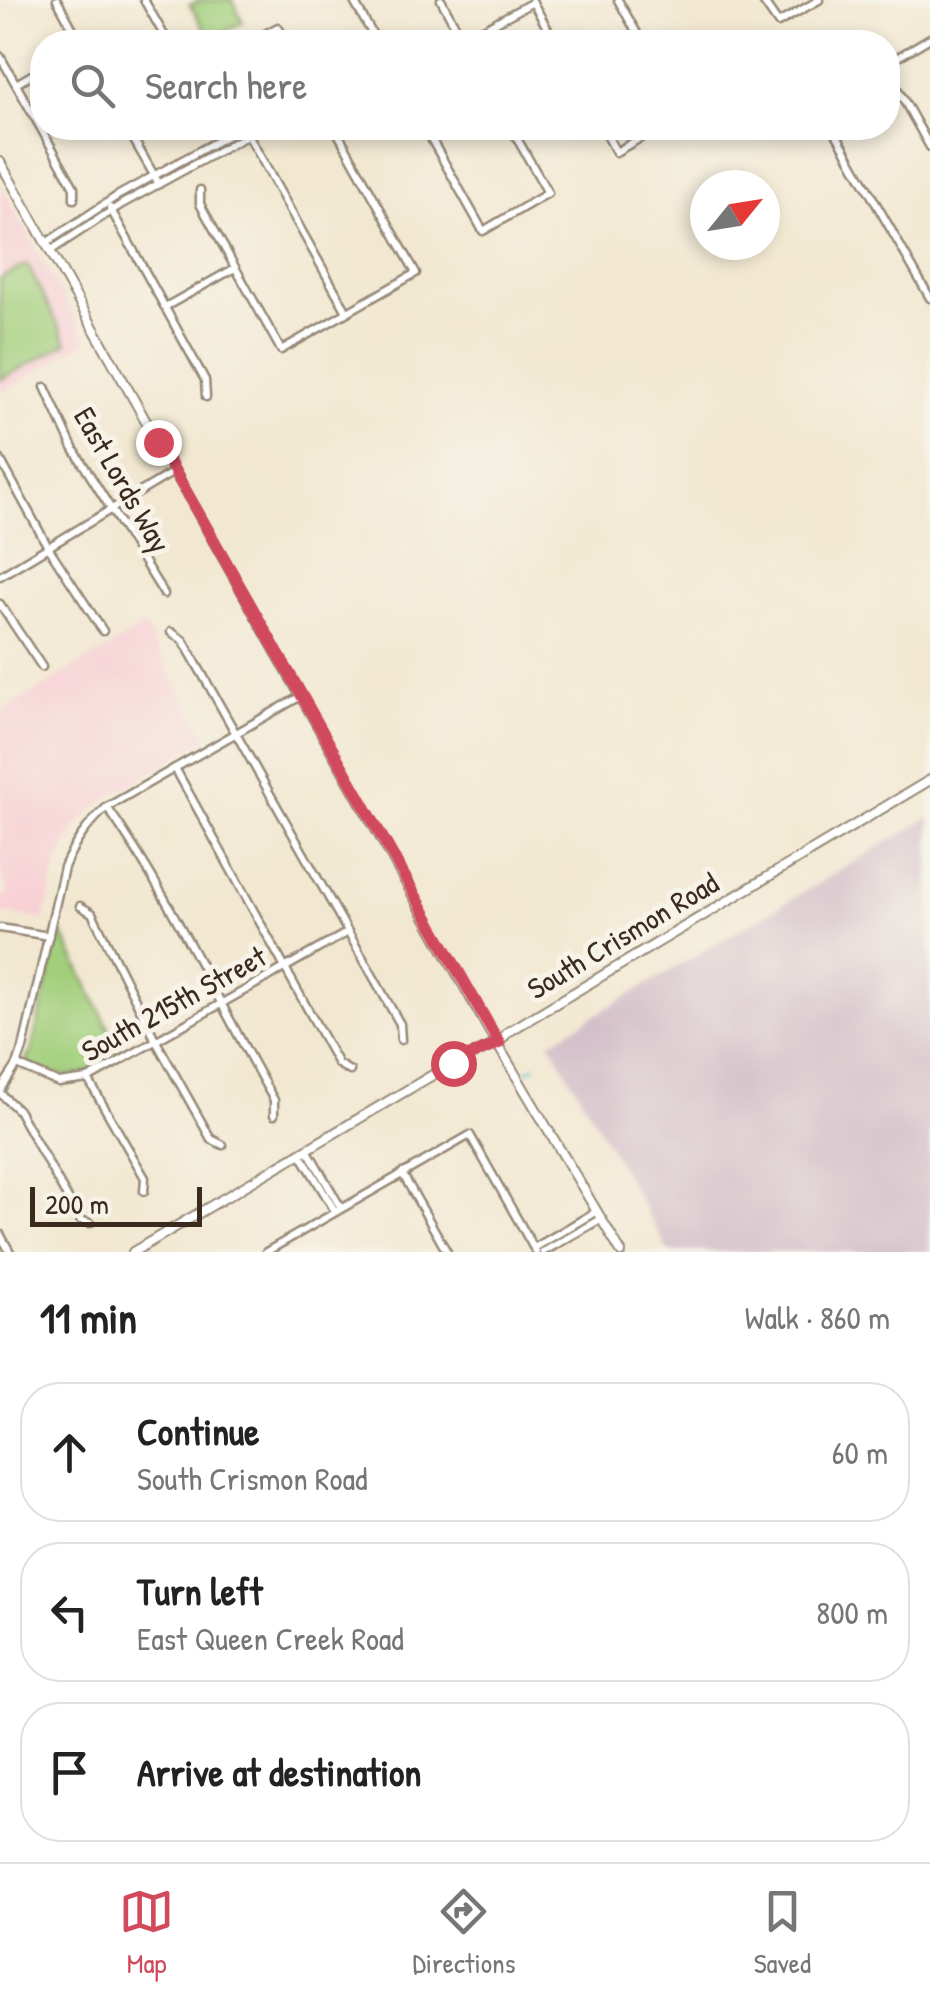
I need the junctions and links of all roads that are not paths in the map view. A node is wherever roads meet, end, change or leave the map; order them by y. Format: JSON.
{"nodes":[{"id":1,"x":56,"y":0,"type":"edge"},
{"id":2,"x":144,"y":0,"type":"edge"},
{"id":3,"x":353,"y":0,"type":"edge"},
{"id":4,"x":441,"y":0,"type":"edge"},
{"id":5,"x":618,"y":0,"type":"edge"},
{"id":6,"x":762,"y":0,"type":"edge"},
{"id":7,"x":818,"y":0,"type":"edge"},
{"id":8,"x":532,"y":1,"type":"edge"},
{"id":9,"x":73,"y":30,"type":"edge"},
{"id":10,"x":161,"y":30,"type":"edge"},
{"id":11,"x":370,"y":30,"type":"edge"},
{"id":12,"x":457,"y":30,"type":"edge"},
{"id":13,"x":483,"y":30,"type":"edge"},
{"id":14,"x":548,"y":30,"type":"edge"},
{"id":15,"x":635,"y":30,"type":"edge"},
{"id":16,"x":930,"y":38,"type":"edge"},
{"id":17,"x":0,"y":56,"type":"edge"},
{"id":18,"x":900,"y":56,"type":"edge"},
{"id":19,"x":30,"y":76,"type":"edge"},
{"id":20,"x":16,"y":84,"type":"junction"},
{"id":21,"x":900,"y":93,"type":"edge"},
{"id":22,"x":30,"y":109,"type":"edge"},
{"id":23,"x":48,"y":140,"type":"edge"},
{"id":24,"x":134,"y":140,"type":"edge"},
{"id":25,"x":224,"y":140,"type":"edge"},
{"id":26,"x":228,"y":140,"type":"edge"},
{"id":27,"x":250,"y":140,"type":"edge"},
{"id":28,"x":341,"y":140,"type":"edge"},
{"id":29,"x":432,"y":140,"type":"edge"},
{"id":30,"x":519,"y":140,"type":"edge"},
{"id":31,"x":610,"y":140,"type":"edge"},
{"id":32,"x":637,"y":140,"type":"edge"},
{"id":33,"x":842,"y":140,"type":"edge"},
{"id":34,"x":930,"y":147,"type":"edge"},
{"id":35,"x":0,"y":162,"type":"edge"},
{"id":36,"x":154,"y":176,"type":"junction"},
{"id":37,"x":159,"y":184,"type":"junction"},
{"id":38,"x":200,"y":190,"type":"dead end"},
{"id":39,"x":74,"y":200,"type":"dead end"},
{"id":40,"x":109,"y":207,"type":"junction"},
{"id":41,"x":48,"y":247,"type":"junction"},
{"id":42,"x":235,"y":268,"type":"junction"},
{"id":43,"x":930,"y":298,"type":"edge"},
{"id":44,"x":165,"y":308,"type":"junction"},
{"id":45,"x":348,"y":312,"type":"junction"},
{"id":46,"x":45,"y":388,"type":"dead end"},
{"id":47,"x":206,"y":397,"type":"dead end"},
{"id":48,"x":0,"y":459,"type":"edge"},
{"id":49,"x":175,"y":471,"type":"junction"},
{"id":50,"x":109,"y":510,"type":"junction"},
{"id":51,"x":48,"y":547,"type":"junction"},
{"id":52,"x":0,"y":576,"type":"edge"},
{"id":53,"x":164,"y":594,"type":"dead end"},
{"id":54,"x":0,"y":604,"type":"edge"},
{"id":55,"x":103,"y":631,"type":"dead end"},
{"id":56,"x":172,"y":632,"type":"dead end"},
{"id":57,"x":42,"y":667,"type":"dead end"},
{"id":58,"x":302,"y":695,"type":"junction"},
{"id":59,"x":236,"y":732,"type":"junction"},
{"id":60,"x":175,"y":768,"type":"junction"},
{"id":61,"x":930,"y":780,"type":"edge"},
{"id":62,"x":107,"y":807,"type":"junction"},
{"id":63,"x":80,"y":906,"type":"dead end"},
{"id":64,"x":0,"y":928,"type":"edge"},
{"id":65,"x":348,"y":932,"type":"junction"},
{"id":66,"x":49,"y":936,"type":"junction"},
{"id":67,"x":284,"y":969,"type":"junction"},
{"id":68,"x":220,"y":1005,"type":"junction"},
{"id":69,"x":400,"y":1040,"type":"dead end"},
{"id":70,"x":156,"y":1041,"type":"junction"},
{"id":71,"x":499,"y":1043,"type":"junction"},
{"id":72,"x":17,"y":1065,"type":"junction"},
{"id":73,"x":350,"y":1071,"type":"dead end"},
{"id":74,"x":88,"y":1079,"type":"junction"},
{"id":75,"x":0,"y":1092,"type":"edge"},
{"id":76,"x":274,"y":1115,"type":"dead end"},
{"id":77,"x":223,"y":1145,"type":"dead end"},
{"id":78,"x":304,"y":1151,"type":"junction"},
{"id":79,"x":402,"y":1173,"type":"junction"},
{"id":80,"x":144,"y":1191,"type":"dead end"},
{"id":81,"x":338,"y":1210,"type":"junction"},
{"id":82,"x":599,"y":1215,"type":"junction"},
{"id":83,"x":90,"y":1223,"type":"dead end"},
{"id":84,"x":0,"y":1234,"type":"edge"},
{"id":85,"x":534,"y":1250,"type":"edge"},
{"id":86,"x":10,"y":1252,"type":"edge"},
{"id":87,"x":134,"y":1252,"type":"edge"},
{"id":88,"x":266,"y":1252,"type":"edge"},
{"id":89,"x":447,"y":1252,"type":"edge"},
{"id":90,"x":544,"y":1252,"type":"edge"},
{"id":91,"x":621,"y":1252,"type":"edge"}],
"edges":[{"from":1,"to":9,"type":"street"},
{"from":2,"to":10,"type":"street"},
{"from":3,"to":11,"type":"street"},
{"from":4,"to":12,"type":"street"},
{"from":5,"to":15,"type":"street"},
{"from":6,"to":7,"type":"street"},
{"from":8,"to":13,"type":"street"},
{"from":8,"to":14,"type":"street"},
{"from":16,"to":18,"type":"street"},
{"from":17,"to":20,"type":"street"},
{"from":19,"to":20,"type":"street"},
{"from":20,"to":22,"type":"street"},
{"from":21,"to":34,"type":"street"},
{"from":23,"to":39,"type":"street"},
{"from":24,"to":36,"type":"street"},
{"from":25,"to":36,"type":"street"},
{"from":26,"to":37,"type":"street"},
{"from":27,"to":45,"type":"street"},
{"from":28,"to":45,"type":"street"},
{"from":29,"to":30,"type":"street"},
{"from":31,"to":32,"type":"street"},
{"from":33,"to":43,"type":"street"},
{"from":35,"to":41,"type":"main road"},
{"from":36,"to":37,"type":"street"},
{"from":36,"to":40,"type":"street"},
{"from":37,"to":40,"type":"street"},
{"from":38,"to":42,"type":"street"},
{"from":40,"to":41,"type":"street"},
{"from":40,"to":44,"type":"street"},
{"from":41,"to":49,"type":"main road"},
{"from":42,"to":44,"type":"street"},
{"from":42,"to":45,"type":"street"},
{"from":44,"to":47,"type":"street"},
{"from":46,"to":50,"type":"street","name":"East Lords Way"},
{"from":48,"to":51,"type":"street"},
{"from":49,"to":50,"type":"street"},
{"from":49,"to":58,"type":"main road"},
{"from":50,"to":51,"type":"street"},
{"from":50,"to":53,"type":"street","name":"East Lords Way"},
{"from":51,"to":52,"type":"street"},
{"from":51,"to":55,"type":"street"},
{"from":54,"to":57,"type":"street"},
{"from":56,"to":59,"type":"street"},
{"from":58,"to":59,"type":"street"},
{"from":58,"to":71,"type":"main road"},
{"from":59,"to":60,"type":"street"},
{"from":59,"to":65,"type":"street"},
{"from":60,"to":62,"type":"street"},
{"from":60,"to":67,"type":"street"},
{"from":61,"to":71,"type":"main road","name":"South Crismon Road"},
{"from":62,"to":66,"type":"street"},
{"from":62,"to":68,"type":"street"},
{"from":63,"to":70,"type":"street"},
{"from":64,"to":66,"type":"street"},
{"from":65,"to":67,"type":"street","name":"South 215th Street"},
{"from":65,"to":69,"type":"street"},
{"from":66,"to":72,"type":"street"},
{"from":67,"to":68,"type":"street","name":"South 215th Street"},
{"from":67,"to":73,"type":"street"},
{"from":68,"to":70,"type":"street","name":"South 215th Street"},
{"from":68,"to":76,"type":"street"},
{"from":70,"to":74,"type":"street","name":"South 215th Street"},
{"from":70,"to":77,"type":"street"},
{"from":71,"to":78,"type":"main road","name":"South Crismon Road"},
{"from":71,"to":82,"type":"main road"},
{"from":72,"to":74,"type":"street","name":"South 215th Street"},
{"from":72,"to":75,"type":"street"},
{"from":74,"to":80,"type":"street"},
{"from":75,"to":83,"type":"street"},
{"from":78,"to":81,"type":"street"},
{"from":78,"to":87,"type":"main road","name":"South Crismon Road"},
{"from":79,"to":81,"type":"street"},
{"from":79,"to":85,"type":"street"},
{"from":79,"to":89,"type":"street"},
{"from":81,"to":88,"type":"street"},
{"from":82,"to":85,"type":"street"},
{"from":82,"to":90,"type":"street"},
{"from":82,"to":91,"type":"main road"},
{"from":84,"to":86,"type":"street"}]}
